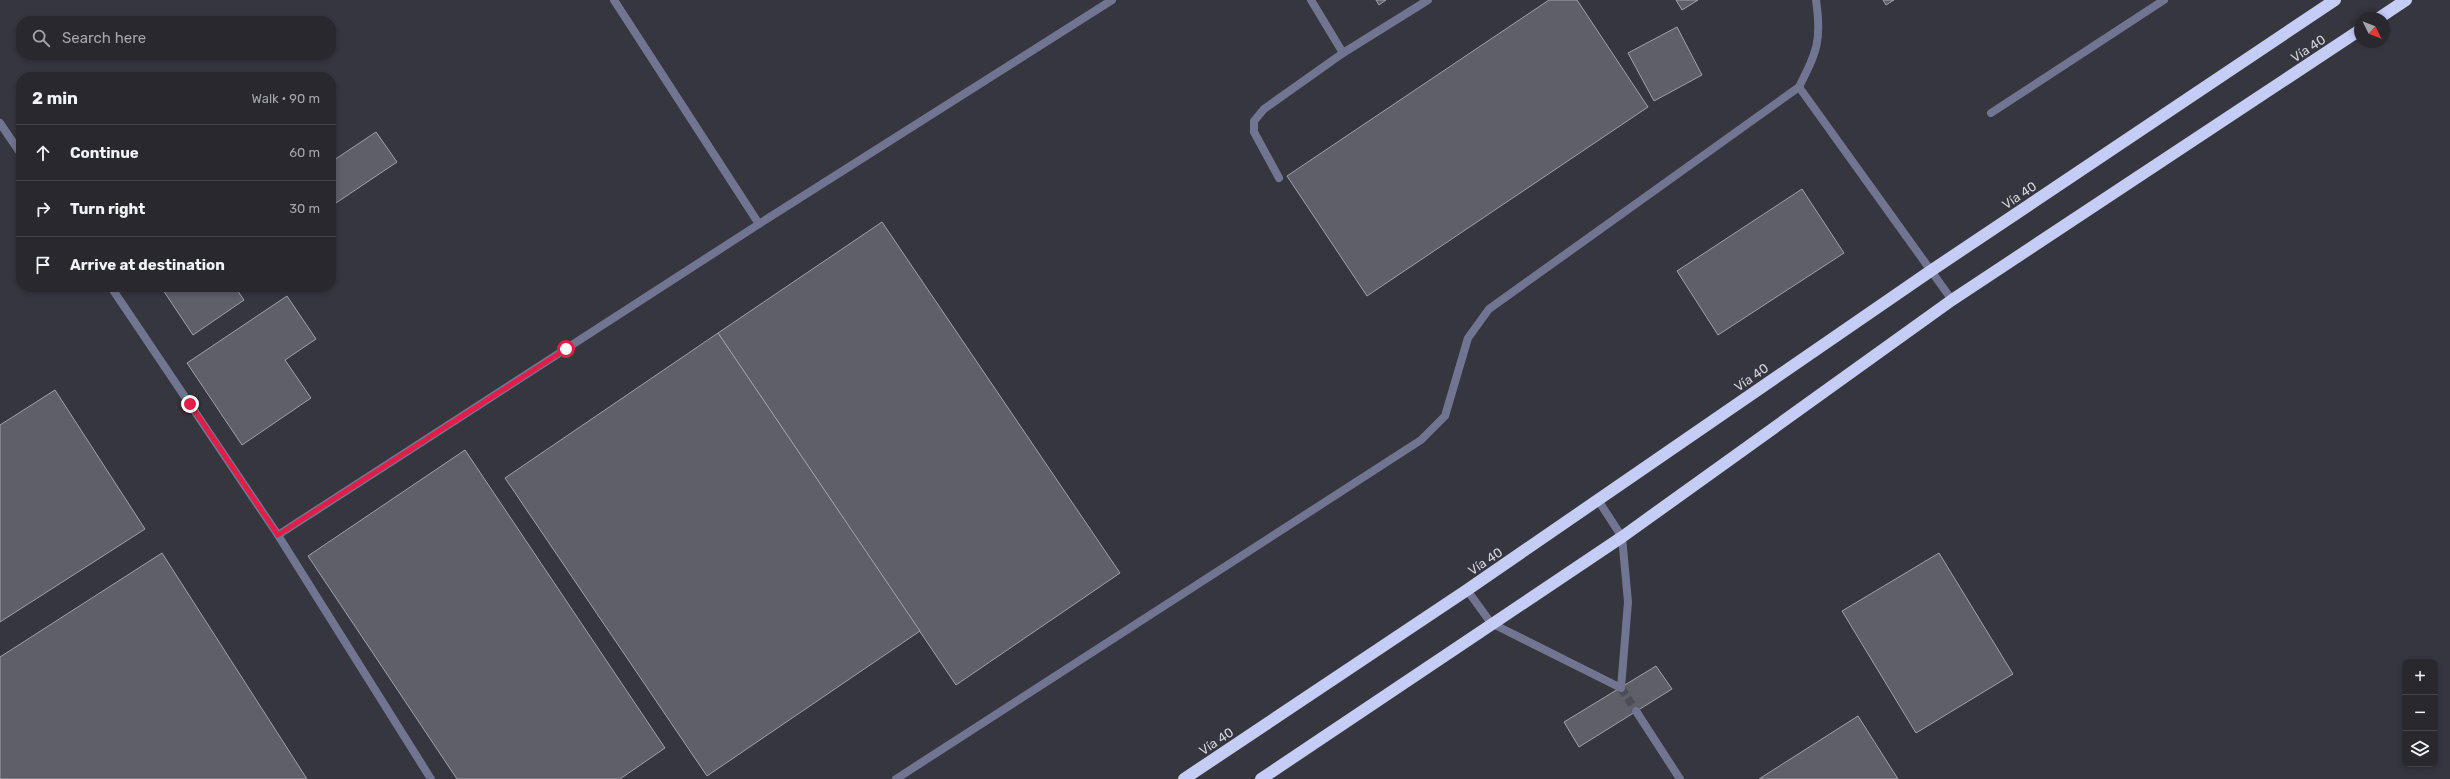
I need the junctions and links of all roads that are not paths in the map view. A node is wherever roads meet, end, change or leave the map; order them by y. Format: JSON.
{"nodes":[{"id":1,"x":614,"y":0,"type":"edge"},
{"id":2,"x":1112,"y":0,"type":"edge"},
{"id":3,"x":1311,"y":0,"type":"edge"},
{"id":4,"x":1428,"y":0,"type":"edge"},
{"id":5,"x":1816,"y":0,"type":"edge"},
{"id":6,"x":2164,"y":0,"type":"edge"},
{"id":7,"x":2335,"y":0,"type":"edge"},
{"id":8,"x":2399,"y":2,"type":"edge"},
{"id":9,"x":2386,"y":12,"type":"edge"},
{"id":10,"x":2354,"y":34,"type":"edge"},
{"id":11,"x":1343,"y":53,"type":"junction"},
{"id":12,"x":1799,"y":87,"type":"junction"},
{"id":13,"x":1991,"y":113,"type":"dead end"},
{"id":14,"x":0,"y":123,"type":"edge"},
{"id":15,"x":16,"y":147,"type":"edge"},
{"id":16,"x":1279,"y":178,"type":"dead end"},
{"id":17,"x":759,"y":224,"type":"junction"},
{"id":18,"x":1932,"y":270,"type":"junction"},
{"id":19,"x":114,"y":292,"type":"edge"},
{"id":20,"x":1952,"y":300,"type":"junction"},
{"id":21,"x":1598,"y":500,"type":"junction"},
{"id":22,"x":278,"y":535,"type":"junction"},
{"id":23,"x":1622,"y":537,"type":"junction"},
{"id":24,"x":1468,"y":590,"type":"junction"},
{"id":25,"x":1491,"y":624,"type":"junction"},
{"id":26,"x":1636,"y":711,"type":"tunnel mouth"},
{"id":27,"x":431,"y":779,"type":"edge"},
{"id":28,"x":896,"y":779,"type":"edge"},
{"id":29,"x":1184,"y":779,"type":"edge"},
{"id":30,"x":1261,"y":779,"type":"edge"},
{"id":31,"x":1680,"y":779,"type":"edge"}],
"edges":[{"from":1,"to":17,"type":"street"},
{"from":2,"to":17,"type":"street"},
{"from":3,"to":11,"type":"street"},
{"from":4,"to":11,"type":"street"},
{"from":5,"to":12,"type":"street"},
{"from":6,"to":13,"type":"street"},
{"from":7,"to":18,"type":"highway","name":"Vía 40"},
{"from":8,"to":9,"type":"highway"},
{"from":10,"to":20,"type":"highway","name":"Vía 40"},
{"from":11,"to":16,"type":"street"},
{"from":12,"to":18,"type":"street"},
{"from":12,"to":28,"type":"street"},
{"from":14,"to":15,"type":"street"},
{"from":17,"to":22,"type":"street"},
{"from":18,"to":20,"type":"street"},
{"from":18,"to":21,"type":"highway","name":"Vía 40"},
{"from":19,"to":22,"type":"street"},
{"from":20,"to":23,"type":"highway","name":"Vía 40"},
{"from":21,"to":23,"type":"street"},
{"from":21,"to":24,"type":"highway","name":"Vía 40"},
{"from":22,"to":27,"type":"street"},
{"from":23,"to":25,"type":"highway","name":"Vía 40"},
{"from":23,"to":25,"type":"street"},
{"from":24,"to":25,"type":"street"},
{"from":24,"to":29,"type":"highway","name":"Vía 40"},
{"from":25,"to":30,"type":"highway","name":"Vía 40"},
{"from":26,"to":31,"type":"street"}]}
